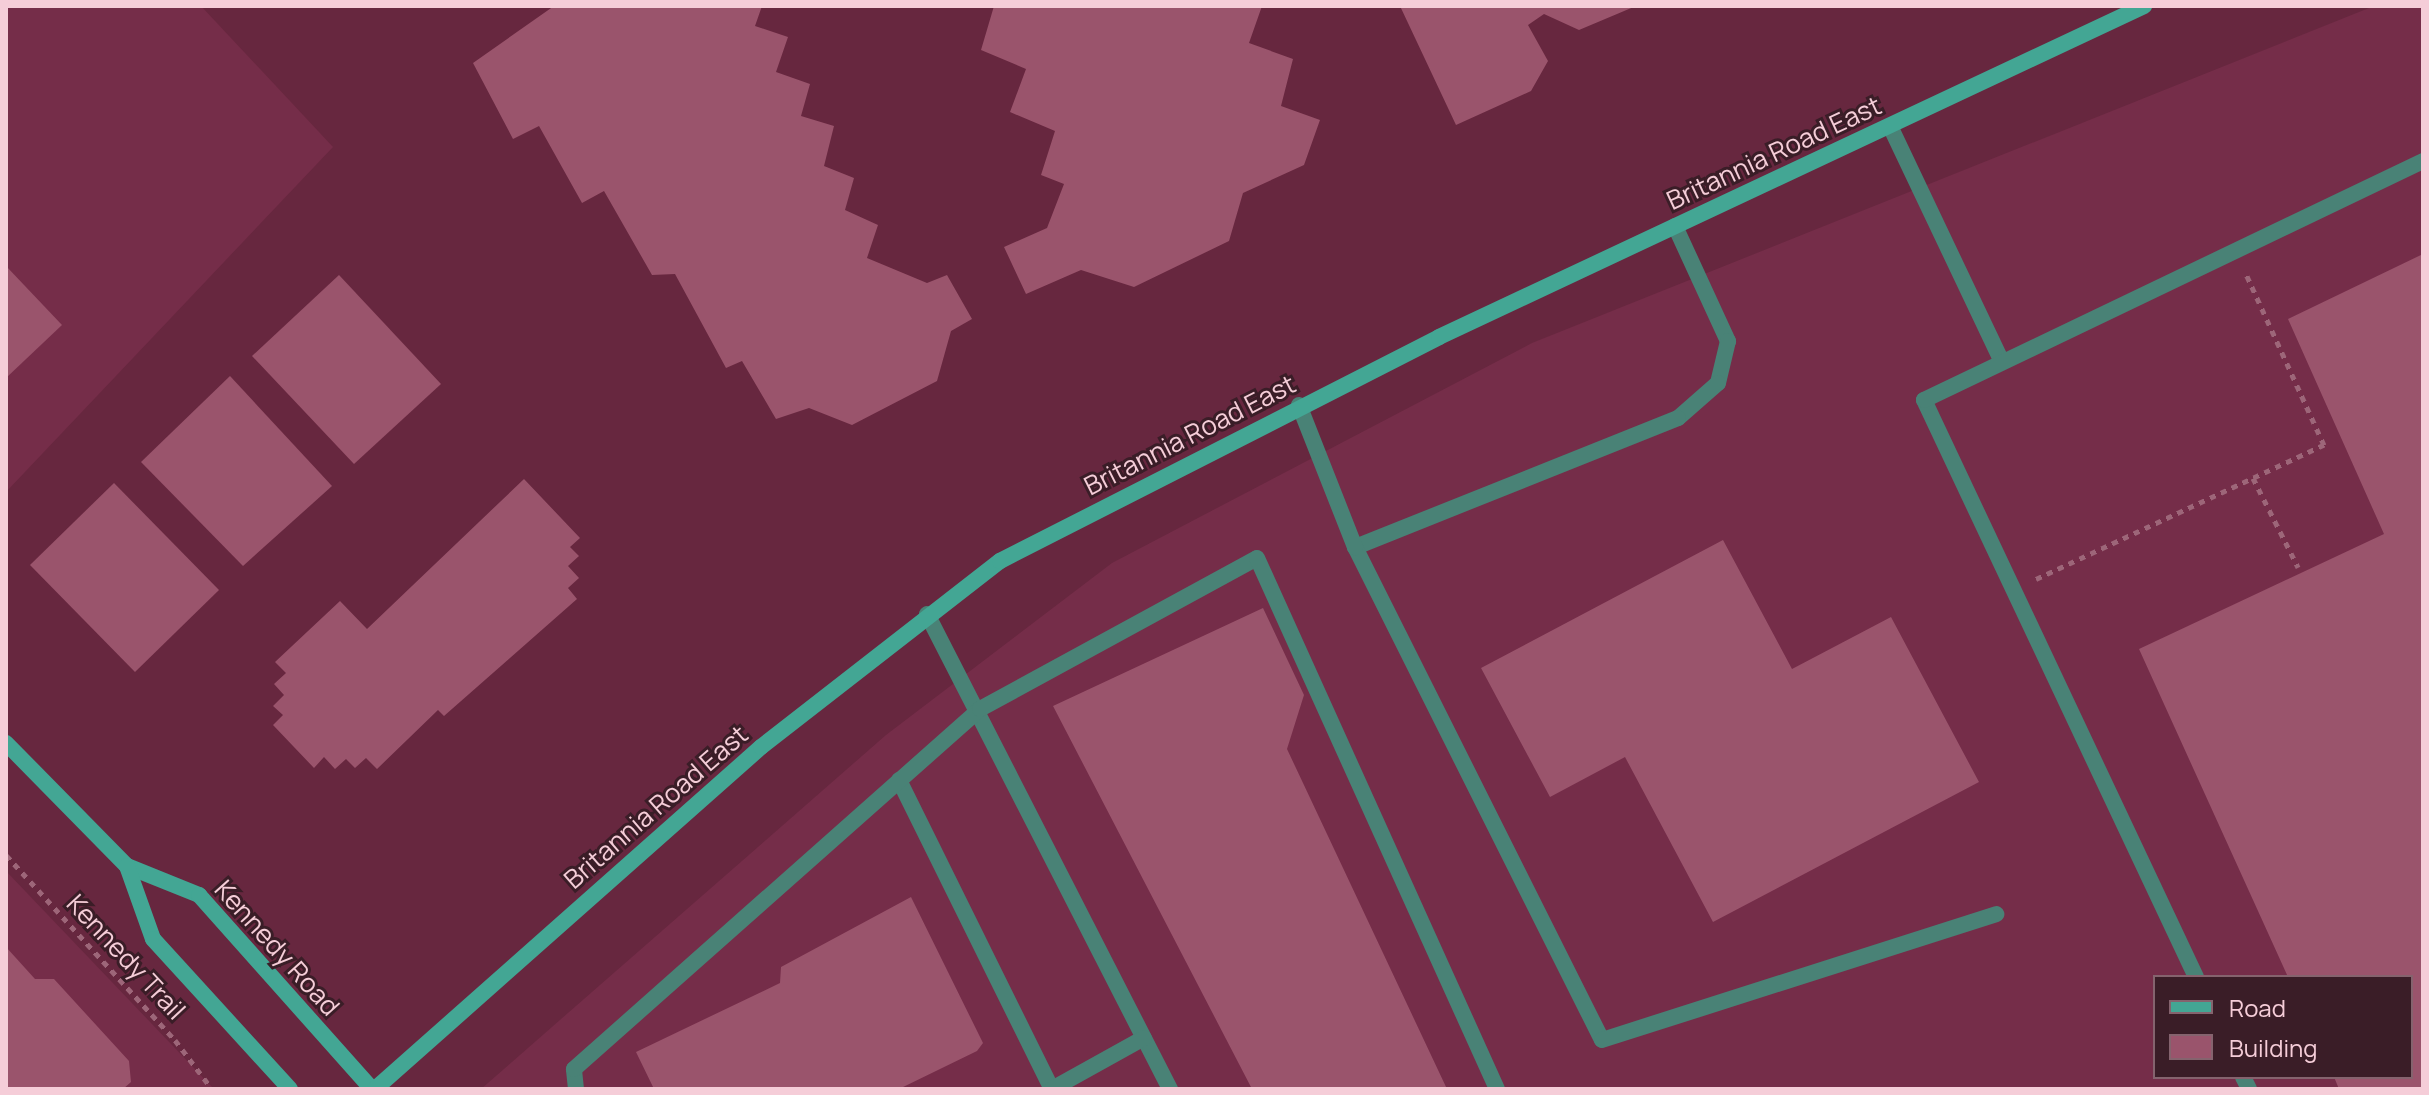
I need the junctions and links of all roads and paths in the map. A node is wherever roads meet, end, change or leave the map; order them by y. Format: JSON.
{"nodes":[{"id":1,"x":2144,"y":6,"type":"edge"},
{"id":2,"x":1890,"y":126,"type":"junction"},
{"id":3,"x":2423,"y":161,"type":"edge"},
{"id":4,"x":1675,"y":226,"type":"junction"},
{"id":5,"x":2234,"y":249,"type":"junction"},
{"id":6,"x":2001,"y":360,"type":"junction"},
{"id":7,"x":1299,"y":405,"type":"junction"},
{"id":8,"x":2253,"y":478,"type":"junction"},
{"id":9,"x":1355,"y":547,"type":"junction"},
{"id":10,"x":2298,"y":567,"type":"dead end"},
{"id":11,"x":2013,"y":590,"type":"junction"},
{"id":12,"x":927,"y":614,"type":"junction"},
{"id":13,"x":980,"y":709,"type":"junction"},
{"id":14,"x":6,"y":743,"type":"edge"},
{"id":15,"x":899,"y":780,"type":"junction"},
{"id":16,"x":6,"y":855,"type":"edge"},
{"id":17,"x":127,"y":866,"type":"junction"},
{"id":18,"x":1996,"y":914,"type":"dead end"},
{"id":19,"x":2195,"y":975,"type":"edge"},
{"id":20,"x":1144,"y":1038,"type":"junction"},
{"id":21,"x":212,"y":1089,"type":"edge"},
{"id":22,"x":290,"y":1089,"type":"edge"},
{"id":23,"x":374,"y":1089,"type":"edge"},
{"id":24,"x":576,"y":1089,"type":"edge"},
{"id":25,"x":1052,"y":1089,"type":"edge"},
{"id":26,"x":1170,"y":1089,"type":"edge"},
{"id":27,"x":1497,"y":1089,"type":"edge"}],
"edges":[{"from":1,"to":2,"type":"main road","name":"Britannia Road East"},
{"from":2,"to":4,"type":"main road","name":"Britannia Road East"},
{"from":2,"to":6,"type":"lane"},
{"from":3,"to":5,"type":"lane"},
{"from":4,"to":7,"type":"main road","name":"Britannia Road East"},
{"from":4,"to":9,"type":"lane"},
{"from":5,"to":6,"type":"lane"},
{"from":5,"to":8,"type":"path"},
{"from":6,"to":11,"type":"lane"},
{"from":7,"to":9,"type":"lane"},
{"from":7,"to":12,"type":"main road","name":"Britannia Road East"},
{"from":8,"to":10,"type":"path"},
{"from":8,"to":11,"type":"path"},
{"from":9,"to":18,"type":"lane"},
{"from":11,"to":19,"type":"lane"},
{"from":12,"to":13,"type":"lane"},
{"from":12,"to":23,"type":"main road","name":"Britannia Road East"},
{"from":13,"to":15,"type":"lane"},
{"from":13,"to":20,"type":"lane"},
{"from":13,"to":27,"type":"lane"},
{"from":14,"to":17,"type":"main road","name":"Kennedy Road"},
{"from":15,"to":24,"type":"lane"},
{"from":15,"to":25,"type":"lane"},
{"from":16,"to":21,"type":"path","name":"Kennedy Trail"},
{"from":17,"to":22,"type":"main road","name":"Kennedy Road"},
{"from":17,"to":23,"type":"main road","name":"Kennedy Road"},
{"from":20,"to":25,"type":"lane"},
{"from":20,"to":26,"type":"lane"}]}
